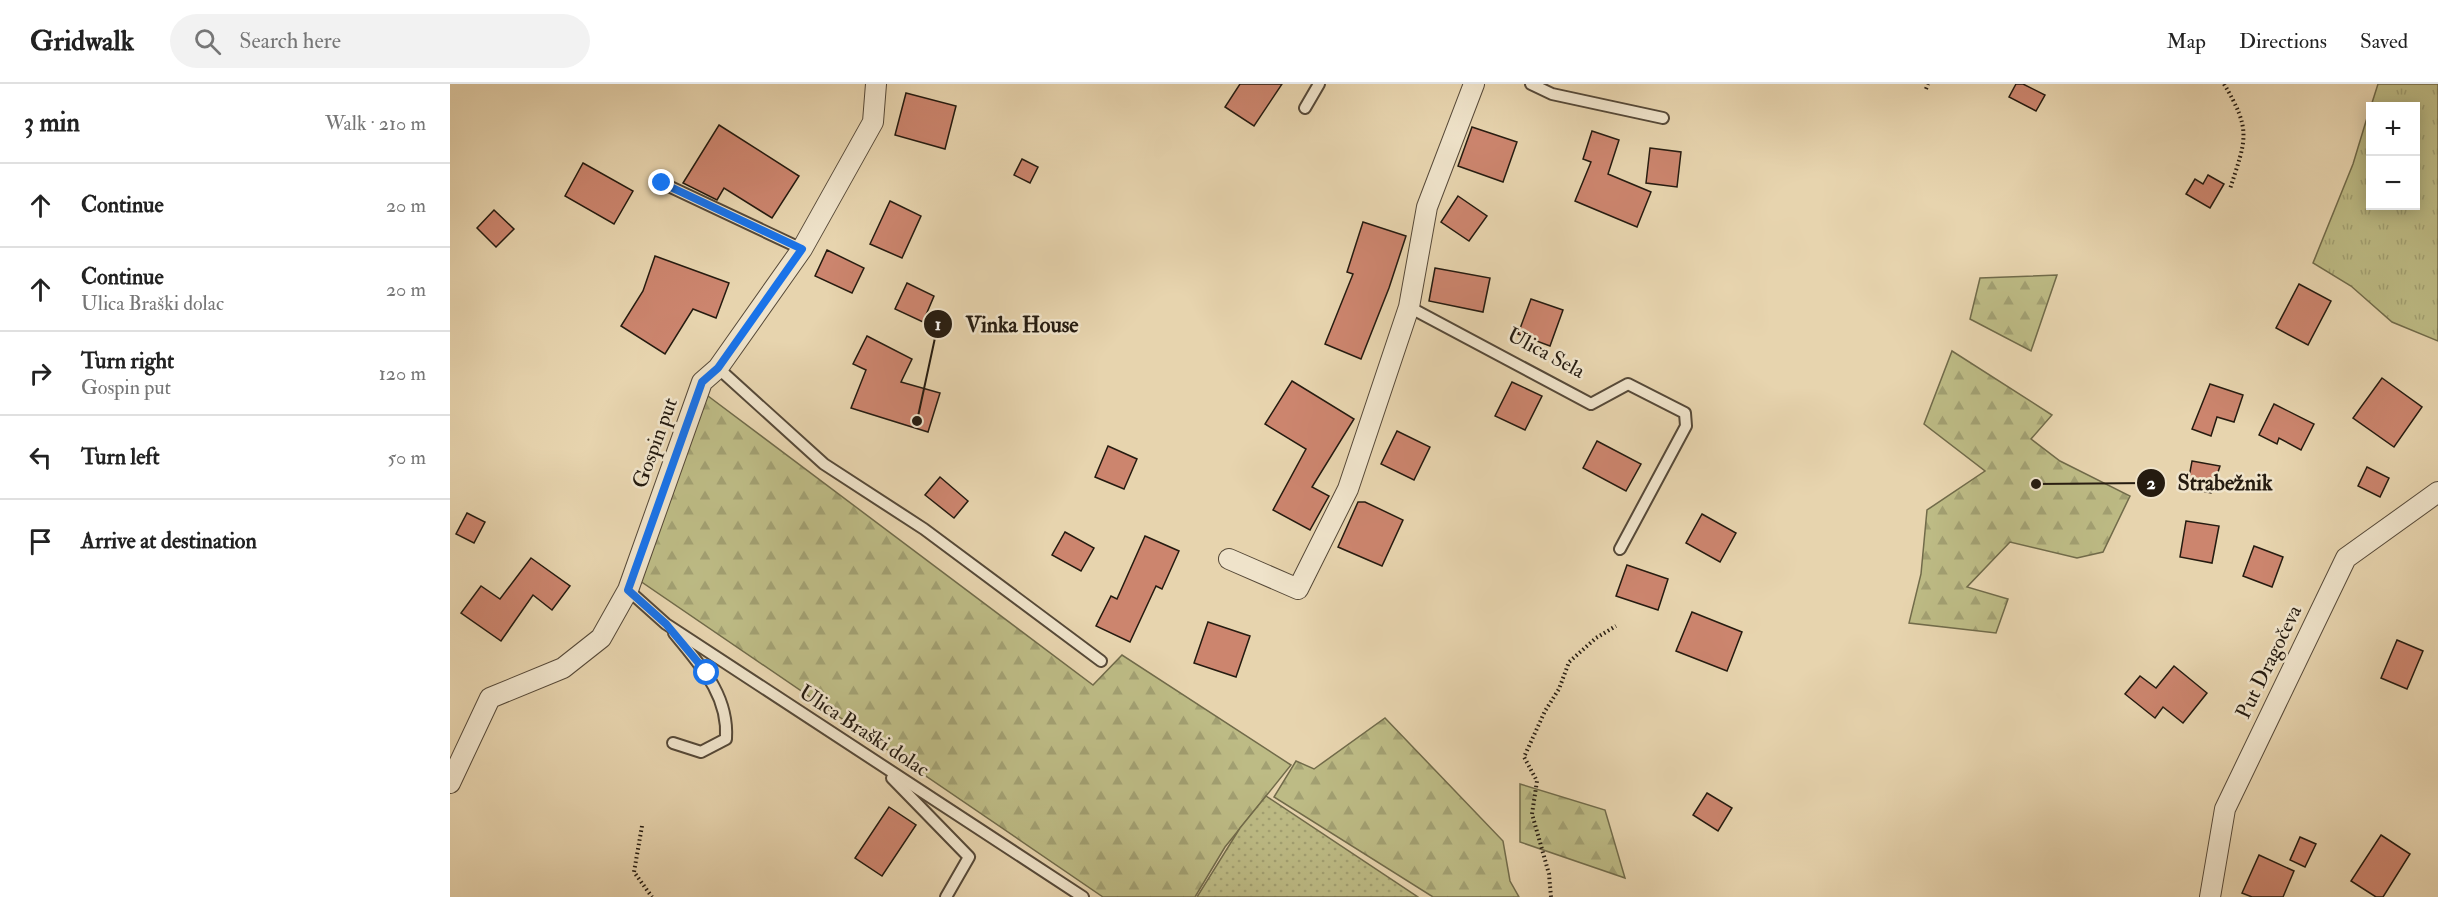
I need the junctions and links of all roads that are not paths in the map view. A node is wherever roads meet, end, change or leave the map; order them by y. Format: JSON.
{"nodes":[{"id":1,"x":876,"y":84,"type":"edge"},
{"id":2,"x":1319,"y":84,"type":"edge"},
{"id":3,"x":1474,"y":84,"type":"edge"},
{"id":4,"x":1531,"y":84,"type":"edge"},
{"id":5,"x":1305,"y":108,"type":"dead end"},
{"id":6,"x":1664,"y":118,"type":"dead end"},
{"id":7,"x":662,"y":183,"type":"dead end"},
{"id":8,"x":802,"y":249,"type":"junction"},
{"id":9,"x":1409,"y":307,"type":"junction"},
{"id":10,"x":718,"y":368,"type":"junction"},
{"id":11,"x":2438,"y":492,"type":"edge"},
{"id":12,"x":1620,"y":549,"type":"dead end"},
{"id":13,"x":1229,"y":559,"type":"dead end"},
{"id":14,"x":628,"y":590,"type":"junction"},
{"id":15,"x":666,"y":624,"type":"junction"},
{"id":16,"x":1101,"y":661,"type":"dead end"},
{"id":17,"x":673,"y":743,"type":"dead end"},
{"id":18,"x":878,"y":763,"type":"junction"},
{"id":19,"x":450,"y":783,"type":"edge"},
{"id":20,"x":946,"y":897,"type":"edge"},
{"id":21,"x":1083,"y":897,"type":"edge"},
{"id":22,"x":2210,"y":897,"type":"edge"}],
"edges":[{"from":1,"to":8,"type":"street","name":"Gospin put"},
{"from":2,"to":5,"type":"lane"},
{"from":3,"to":9,"type":"street"},
{"from":4,"to":6,"type":"lane"},
{"from":7,"to":8,"type":"lane"},
{"from":8,"to":10,"type":"street","name":"Gospin put"},
{"from":9,"to":12,"type":"lane","name":"Ulica Sela"},
{"from":9,"to":13,"type":"street"},
{"from":10,"to":14,"type":"street","name":"Gospin put"},
{"from":10,"to":16,"type":"lane"},
{"from":11,"to":22,"type":"street","name":"Put Dragočeva"},
{"from":14,"to":15,"type":"lane","name":"Ulica Braški dolac"},
{"from":14,"to":19,"type":"street","name":"Gospin put"},
{"from":15,"to":17,"type":"lane"},
{"from":15,"to":18,"type":"lane","name":"Ulica Braški dolac"},
{"from":18,"to":20,"type":"lane"},
{"from":18,"to":21,"type":"lane","name":"Ulica Braški dolac"}]}
